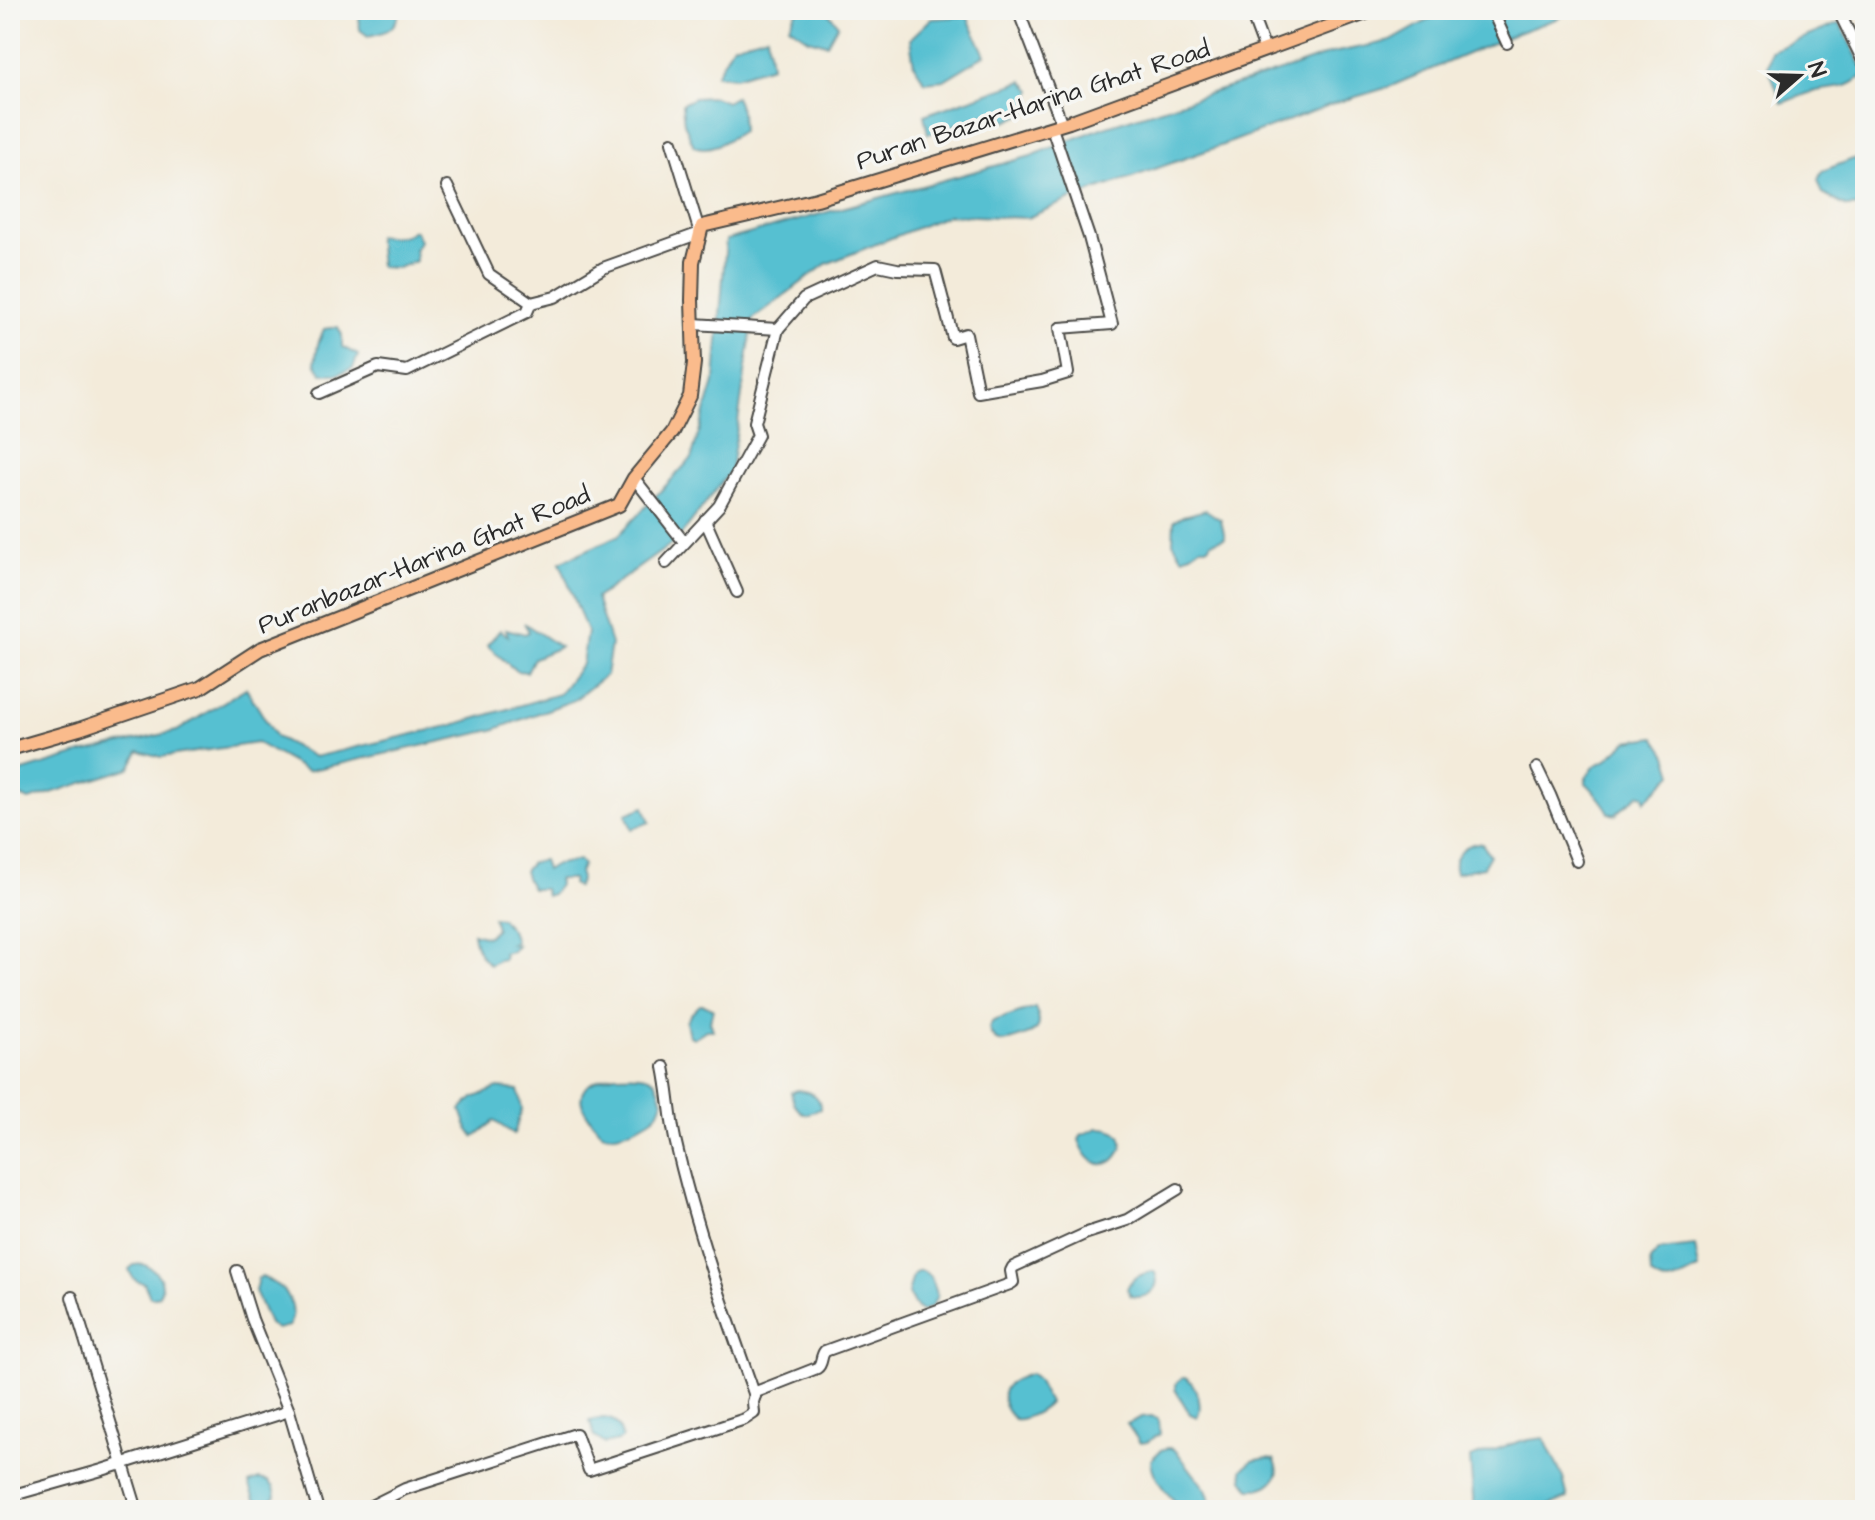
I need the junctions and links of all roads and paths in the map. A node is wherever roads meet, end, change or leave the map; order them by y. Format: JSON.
{"nodes":[{"id":1,"x":1018,"y":10,"type":"edge"},
{"id":2,"x":1250,"y":10,"type":"edge"},
{"id":3,"x":1374,"y":10,"type":"edge"},
{"id":4,"x":1492,"y":10,"type":"edge"},
{"id":5,"x":1838,"y":10,"type":"edge"},
{"id":6,"x":1507,"y":43,"type":"dead end"},
{"id":7,"x":1265,"y":50,"type":"junction"},
{"id":8,"x":1865,"y":65,"type":"edge"},
{"id":9,"x":1057,"y":126,"type":"junction"},
{"id":10,"x":672,"y":142,"type":"dead end"},
{"id":11,"x":447,"y":186,"type":"dead end"},
{"id":12,"x":701,"y":230,"type":"junction"},
{"id":13,"x":531,"y":303,"type":"junction"},
{"id":14,"x":693,"y":324,"type":"junction"},
{"id":15,"x":778,"y":329,"type":"junction"},
{"id":16,"x":319,"y":393,"type":"dead end"},
{"id":17,"x":634,"y":478,"type":"junction"},
{"id":18,"x":705,"y":520,"type":"junction"},
{"id":19,"x":684,"y":542,"type":"junction"},
{"id":20,"x":666,"y":563,"type":"dead end"},
{"id":21,"x":737,"y":592,"type":"dead end"},
{"id":22,"x":10,"y":749,"type":"edge"},
{"id":23,"x":1537,"y":768,"type":"dead end"},
{"id":24,"x":1577,"y":861,"type":"dead end"},
{"id":25,"x":664,"y":1067,"type":"dead end"},
{"id":26,"x":10,"y":1083,"type":"edge"},
{"id":27,"x":13,"y":1096,"type":"dead end"},
{"id":28,"x":1178,"y":1189,"type":"dead end"},
{"id":29,"x":237,"y":1271,"type":"dead end"},
{"id":30,"x":72,"y":1297,"type":"dead end"},
{"id":31,"x":755,"y":1396,"type":"junction"},
{"id":32,"x":289,"y":1411,"type":"junction"},
{"id":33,"x":123,"y":1463,"type":"junction"},
{"id":34,"x":10,"y":1496,"type":"edge"},
{"id":35,"x":137,"y":1510,"type":"edge"},
{"id":36,"x":318,"y":1510,"type":"edge"},
{"id":37,"x":363,"y":1510,"type":"edge"}],
"edges":[{"from":1,"to":9,"type":"street"},
{"from":2,"to":7,"type":"street"},
{"from":3,"to":7,"type":"main road","name":"Puran Bazar-Harina Ghat Road"},
{"from":4,"to":6,"type":"street"},
{"from":5,"to":8,"type":"street"},
{"from":7,"to":9,"type":"main road","name":"Puran Bazar-Harina Ghat Road"},
{"from":9,"to":12,"type":"main road","name":"Puran Bazar-Harina Ghat Road"},
{"from":9,"to":15,"type":"street"},
{"from":10,"to":12,"type":"street"},
{"from":11,"to":13,"type":"street"},
{"from":12,"to":13,"type":"street"},
{"from":12,"to":14,"type":"main road","name":"Puranbazar-Harina Ghat Road"},
{"from":13,"to":16,"type":"street"},
{"from":14,"to":15,"type":"street"},
{"from":14,"to":17,"type":"main road","name":"Puranbazar-Harina Ghat Road"},
{"from":15,"to":18,"type":"street"},
{"from":17,"to":19,"type":"street"},
{"from":17,"to":22,"type":"main road","name":"Puranbazar-Harina Ghat Road"},
{"from":18,"to":19,"type":"street"},
{"from":18,"to":21,"type":"street"},
{"from":19,"to":20,"type":"street"},
{"from":23,"to":24,"type":"street"},
{"from":25,"to":31,"type":"street"},
{"from":26,"to":27,"type":"street"},
{"from":28,"to":31,"type":"street"},
{"from":29,"to":32,"type":"street"},
{"from":30,"to":33,"type":"street"},
{"from":31,"to":37,"type":"street"},
{"from":32,"to":33,"type":"street"},
{"from":32,"to":36,"type":"street"},
{"from":33,"to":34,"type":"street"},
{"from":33,"to":35,"type":"street"}]}
